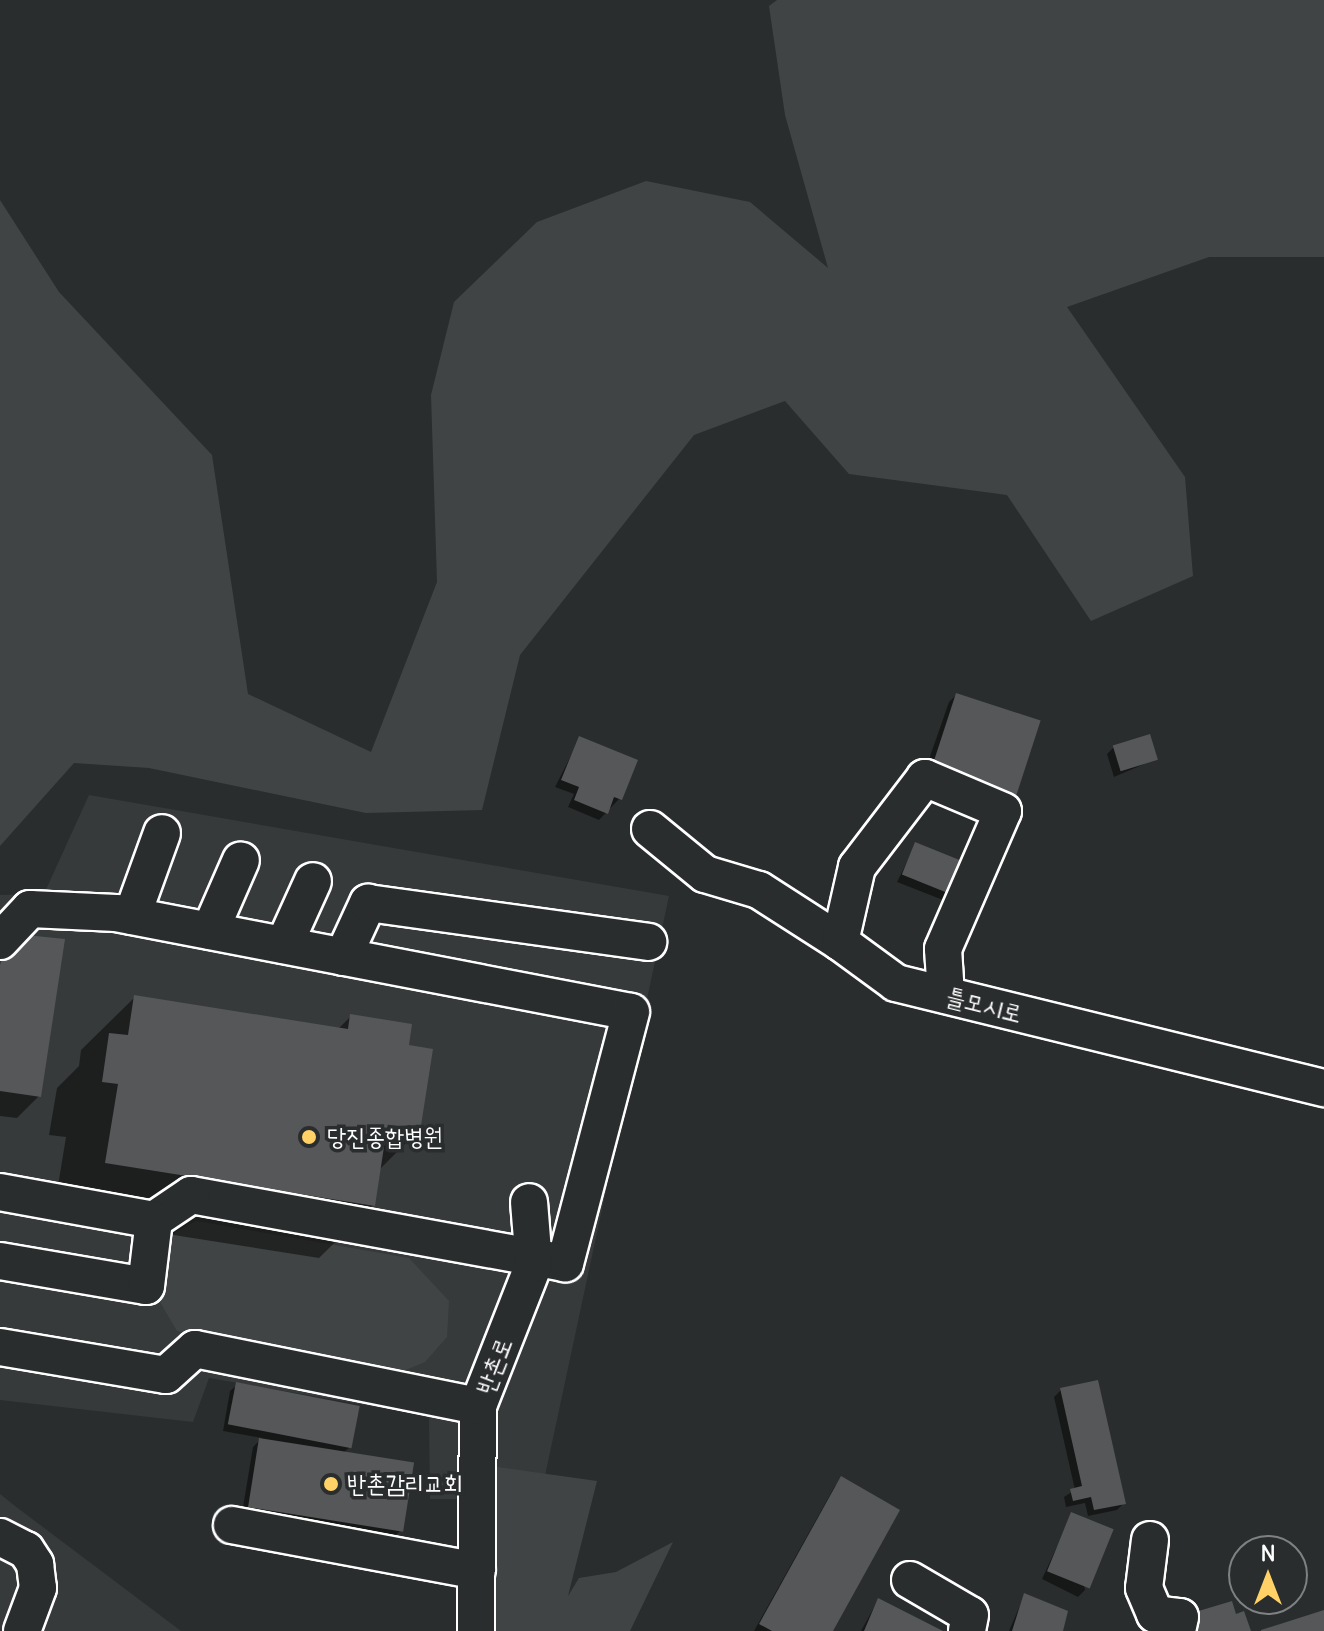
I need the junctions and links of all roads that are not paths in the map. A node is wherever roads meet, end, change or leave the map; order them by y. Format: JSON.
{"nodes":[{"id":1,"x":650,"y":829,"type":"dead end"},
{"id":2,"x":162,"y":833,"type":"dead end"},
{"id":3,"x":241,"y":860,"type":"dead end"},
{"id":4,"x":313,"y":881,"type":"dead end"},
{"id":5,"x":132,"y":916,"type":"junction"},
{"id":6,"x":210,"y":931,"type":"junction"},
{"id":7,"x":0,"y":941,"type":"edge"},
{"id":8,"x":648,"y":942,"type":"dead end"},
{"id":9,"x":840,"y":942,"type":"junction"},
{"id":10,"x":284,"y":945,"type":"junction"},
{"id":11,"x":343,"y":957,"type":"junction"},
{"id":12,"x":946,"y":995,"type":"junction"},
{"id":13,"x":1324,"y":1088,"type":"edge"},
{"id":14,"x":1,"y":1197,"type":"edge"},
{"id":15,"x":529,"y":1202,"type":"dead end"},
{"id":16,"x":154,"y":1220,"type":"junction"},
{"id":17,"x":533,"y":1258,"type":"junction"},
{"id":18,"x":0,"y":1261,"type":"edge"},
{"id":19,"x":0,"y":1347,"type":"edge"},
{"id":20,"x":478,"y":1406,"type":"junction"},
{"id":21,"x":232,"y":1525,"type":"dead end"},
{"id":22,"x":0,"y":1537,"type":"edge"},
{"id":23,"x":1150,"y":1540,"type":"dead end"},
{"id":24,"x":477,"y":1571,"type":"junction"},
{"id":25,"x":910,"y":1580,"type":"dead end"},
{"id":26,"x":22,"y":1631,"type":"edge"},
{"id":27,"x":476,"y":1631,"type":"edge"},
{"id":28,"x":967,"y":1631,"type":"edge"},
{"id":29,"x":1177,"y":1631,"type":"edge"}],
"edges":[{"from":1,"to":9,"type":"street","name":"틀모시로"},
{"from":2,"to":5,"type":"street"},
{"from":3,"to":6,"type":"street"},
{"from":4,"to":10,"type":"street"},
{"from":5,"to":6,"type":"street"},
{"from":5,"to":7,"type":"street"},
{"from":6,"to":10,"type":"street"},
{"from":8,"to":11,"type":"street"},
{"from":9,"to":12,"type":"street","name":"틀모시로"},
{"from":9,"to":12,"type":"street"},
{"from":10,"to":11,"type":"street"},
{"from":11,"to":17,"type":"street"},
{"from":12,"to":13,"type":"street","name":"틀모시로"},
{"from":14,"to":16,"type":"street"},
{"from":15,"to":17,"type":"street","name":"반촌로"},
{"from":16,"to":17,"type":"street"},
{"from":16,"to":18,"type":"street"},
{"from":17,"to":20,"type":"street","name":"반촌로"},
{"from":19,"to":20,"type":"street"},
{"from":20,"to":24,"type":"street","name":"반촌로"},
{"from":21,"to":24,"type":"street"},
{"from":22,"to":26,"type":"street"},
{"from":23,"to":29,"type":"street"},
{"from":24,"to":27,"type":"street","name":"반촌로"},
{"from":25,"to":28,"type":"street"}]}
